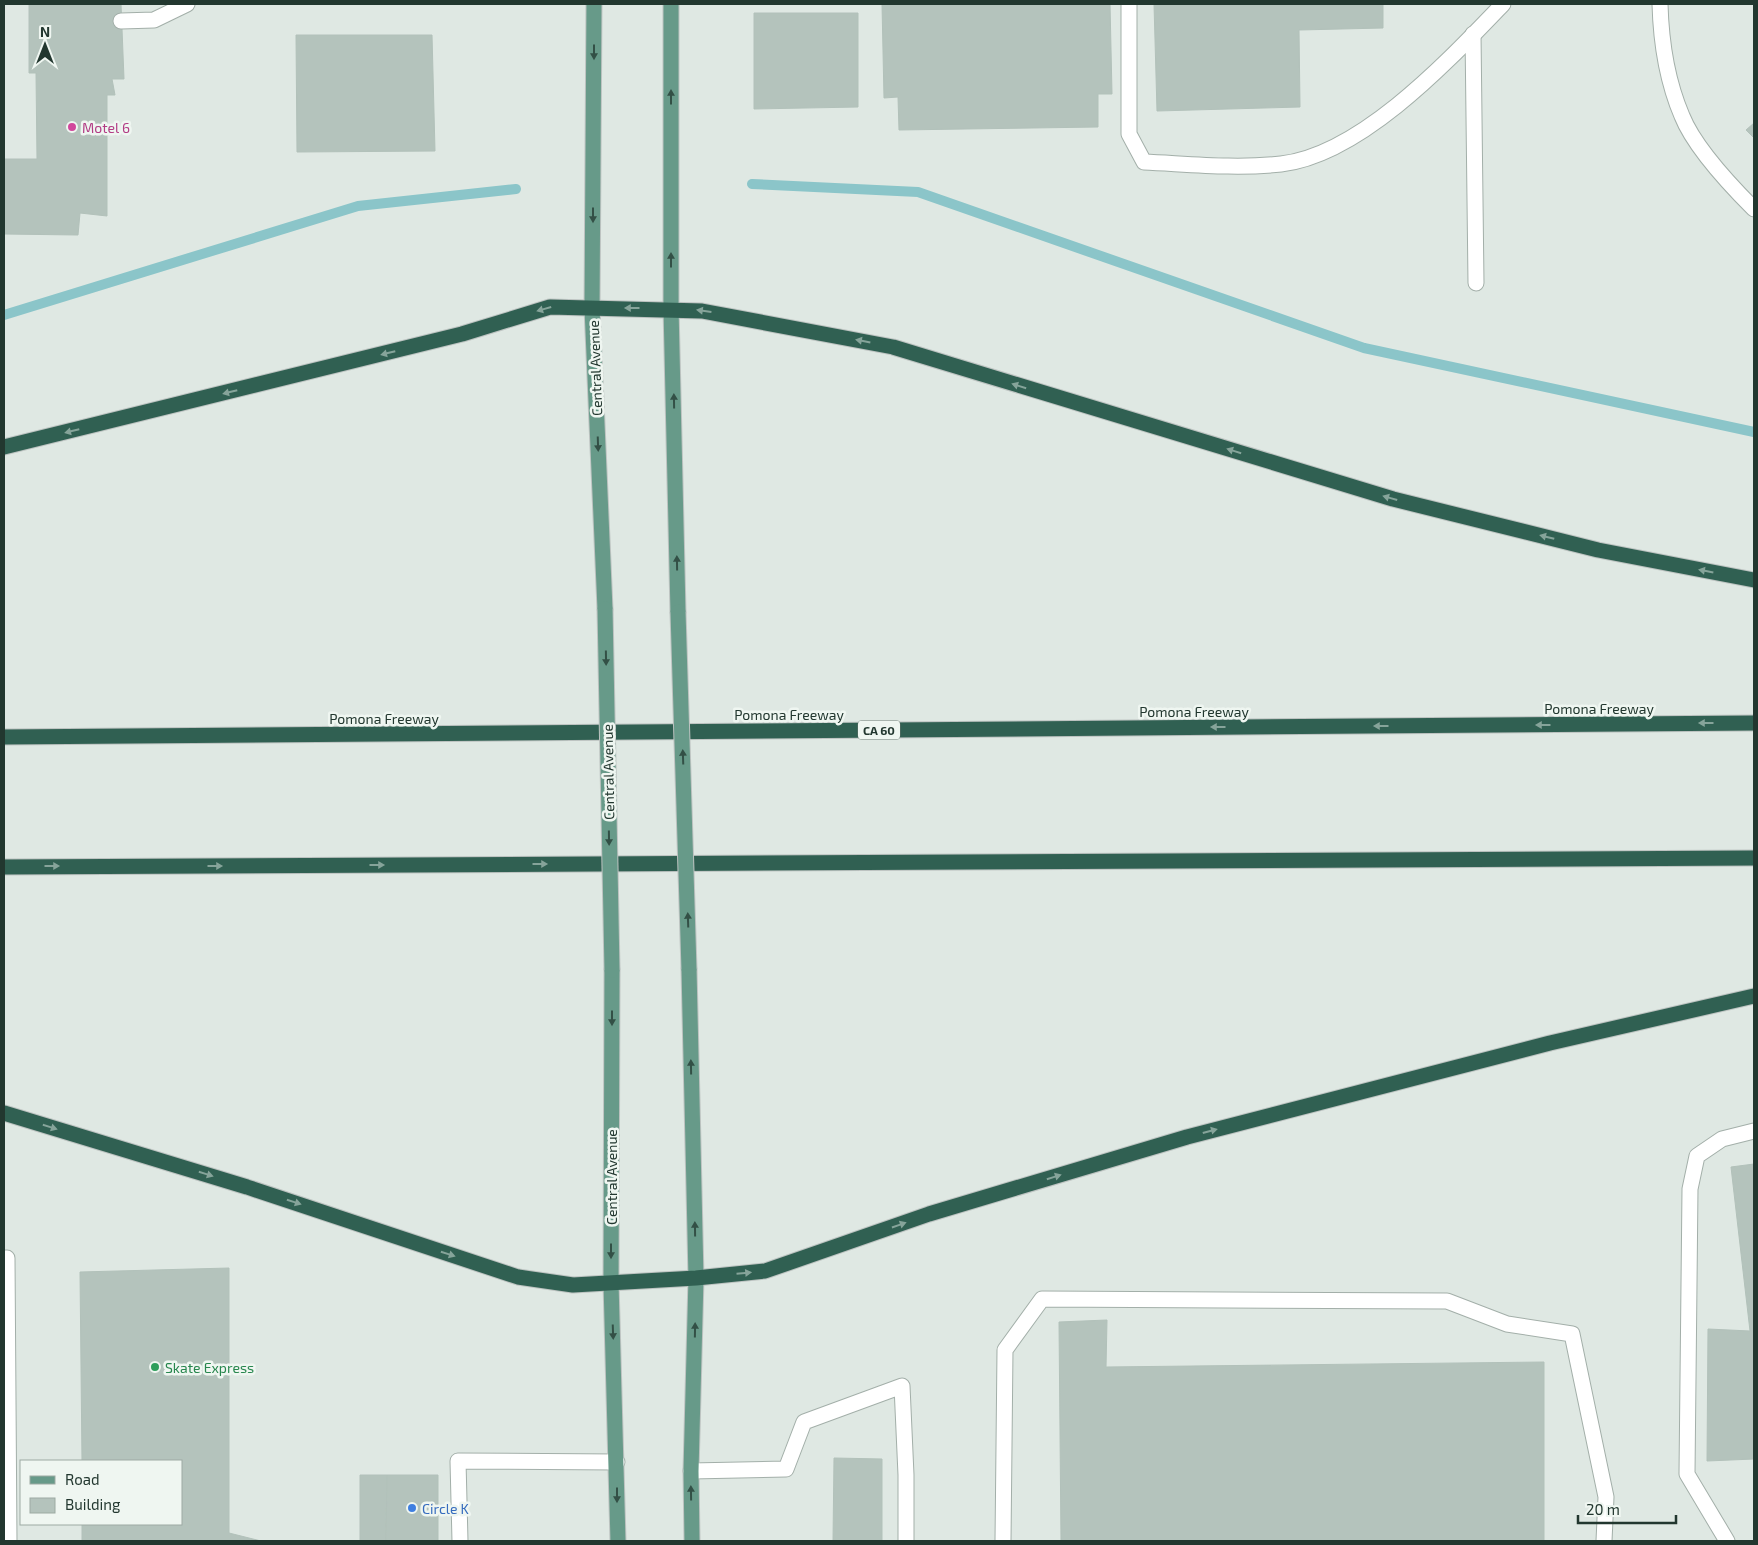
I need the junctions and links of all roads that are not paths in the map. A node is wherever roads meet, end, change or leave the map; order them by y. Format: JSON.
{"nodes":[{"id":1,"x":186,"y":4,"type":"edge"},
{"id":2,"x":594,"y":4,"type":"edge"},
{"id":3,"x":671,"y":4,"type":"edge"},
{"id":4,"x":1129,"y":4,"type":"edge"},
{"id":5,"x":1503,"y":4,"type":"edge"},
{"id":6,"x":1660,"y":4,"type":"edge"},
{"id":7,"x":121,"y":21,"type":"dead end"},
{"id":8,"x":1473,"y":34,"type":"junction"},
{"id":9,"x":1754,"y":209,"type":"edge"},
{"id":10,"x":1476,"y":283,"type":"dead end"},
{"id":11,"x":592,"y":308,"type":"junction"},
{"id":12,"x":672,"y":308,"type":"junction"},
{"id":13,"x":4,"y":447,"type":"edge"},
{"id":14,"x":1754,"y":580,"type":"edge"},
{"id":15,"x":1754,"y":723,"type":"edge"},
{"id":16,"x":4,"y":737,"type":"edge"},
{"id":17,"x":1754,"y":858,"type":"edge"},
{"id":18,"x":4,"y":867,"type":"edge"},
{"id":19,"x":1754,"y":996,"type":"edge"},
{"id":20,"x":4,"y":1113,"type":"edge"},
{"id":21,"x":1754,"y":1131,"type":"edge"},
{"id":22,"x":4,"y":1258,"type":"edge"},
{"id":23,"x":696,"y":1278,"type":"junction"},
{"id":24,"x":611,"y":1283,"type":"junction"},
{"id":25,"x":617,"y":1462,"type":"junction"},
{"id":26,"x":691,"y":1471,"type":"junction"},
{"id":27,"x":9,"y":1541,"type":"edge"},
{"id":28,"x":460,"y":1541,"type":"edge"},
{"id":29,"x":618,"y":1541,"type":"edge"},
{"id":30,"x":692,"y":1541,"type":"edge"},
{"id":31,"x":906,"y":1541,"type":"edge"},
{"id":32,"x":1003,"y":1541,"type":"edge"},
{"id":33,"x":1604,"y":1541,"type":"edge"},
{"id":34,"x":1726,"y":1541,"type":"edge"}],
"edges":[{"from":1,"to":7,"type":"lane"},
{"from":2,"to":11,"type":"main road","name":"Central Avenue","one_way":true},
{"from":12,"to":3,"type":"main road","one_way":true},
{"from":4,"to":8,"type":"lane"},
{"from":5,"to":8,"type":"lane"},
{"from":6,"to":9,"type":"lane"},
{"from":8,"to":10,"type":"lane"},
{"from":12,"to":11,"type":"highway","one_way":true},
{"from":11,"to":13,"type":"highway","one_way":true},
{"from":11,"to":24,"type":"main road","name":"Central Avenue","one_way":true,"bridge":true},
{"from":14,"to":12,"type":"highway","one_way":true},
{"from":23,"to":12,"type":"main road","one_way":true,"bridge":true},
{"from":15,"to":16,"type":"highway","name":"Pomona Freeway","number":"CA 60","one_way":true},
{"from":18,"to":17,"type":"highway","one_way":true},
{"from":23,"to":19,"type":"highway","one_way":true},
{"from":20,"to":24,"type":"highway","one_way":true},
{"from":21,"to":34,"type":"lane"},
{"from":22,"to":27,"type":"lane"},
{"from":23,"to":24,"type":"highway"},
{"from":26,"to":23,"type":"main road","one_way":true},
{"from":24,"to":25,"type":"main road","name":"Central Avenue","one_way":true},
{"from":25,"to":28,"type":"lane"},
{"from":25,"to":29,"type":"main road","name":"Central Avenue","one_way":true},
{"from":30,"to":26,"type":"main road","one_way":true},
{"from":26,"to":31,"type":"lane"},
{"from":32,"to":33,"type":"lane"}]}
